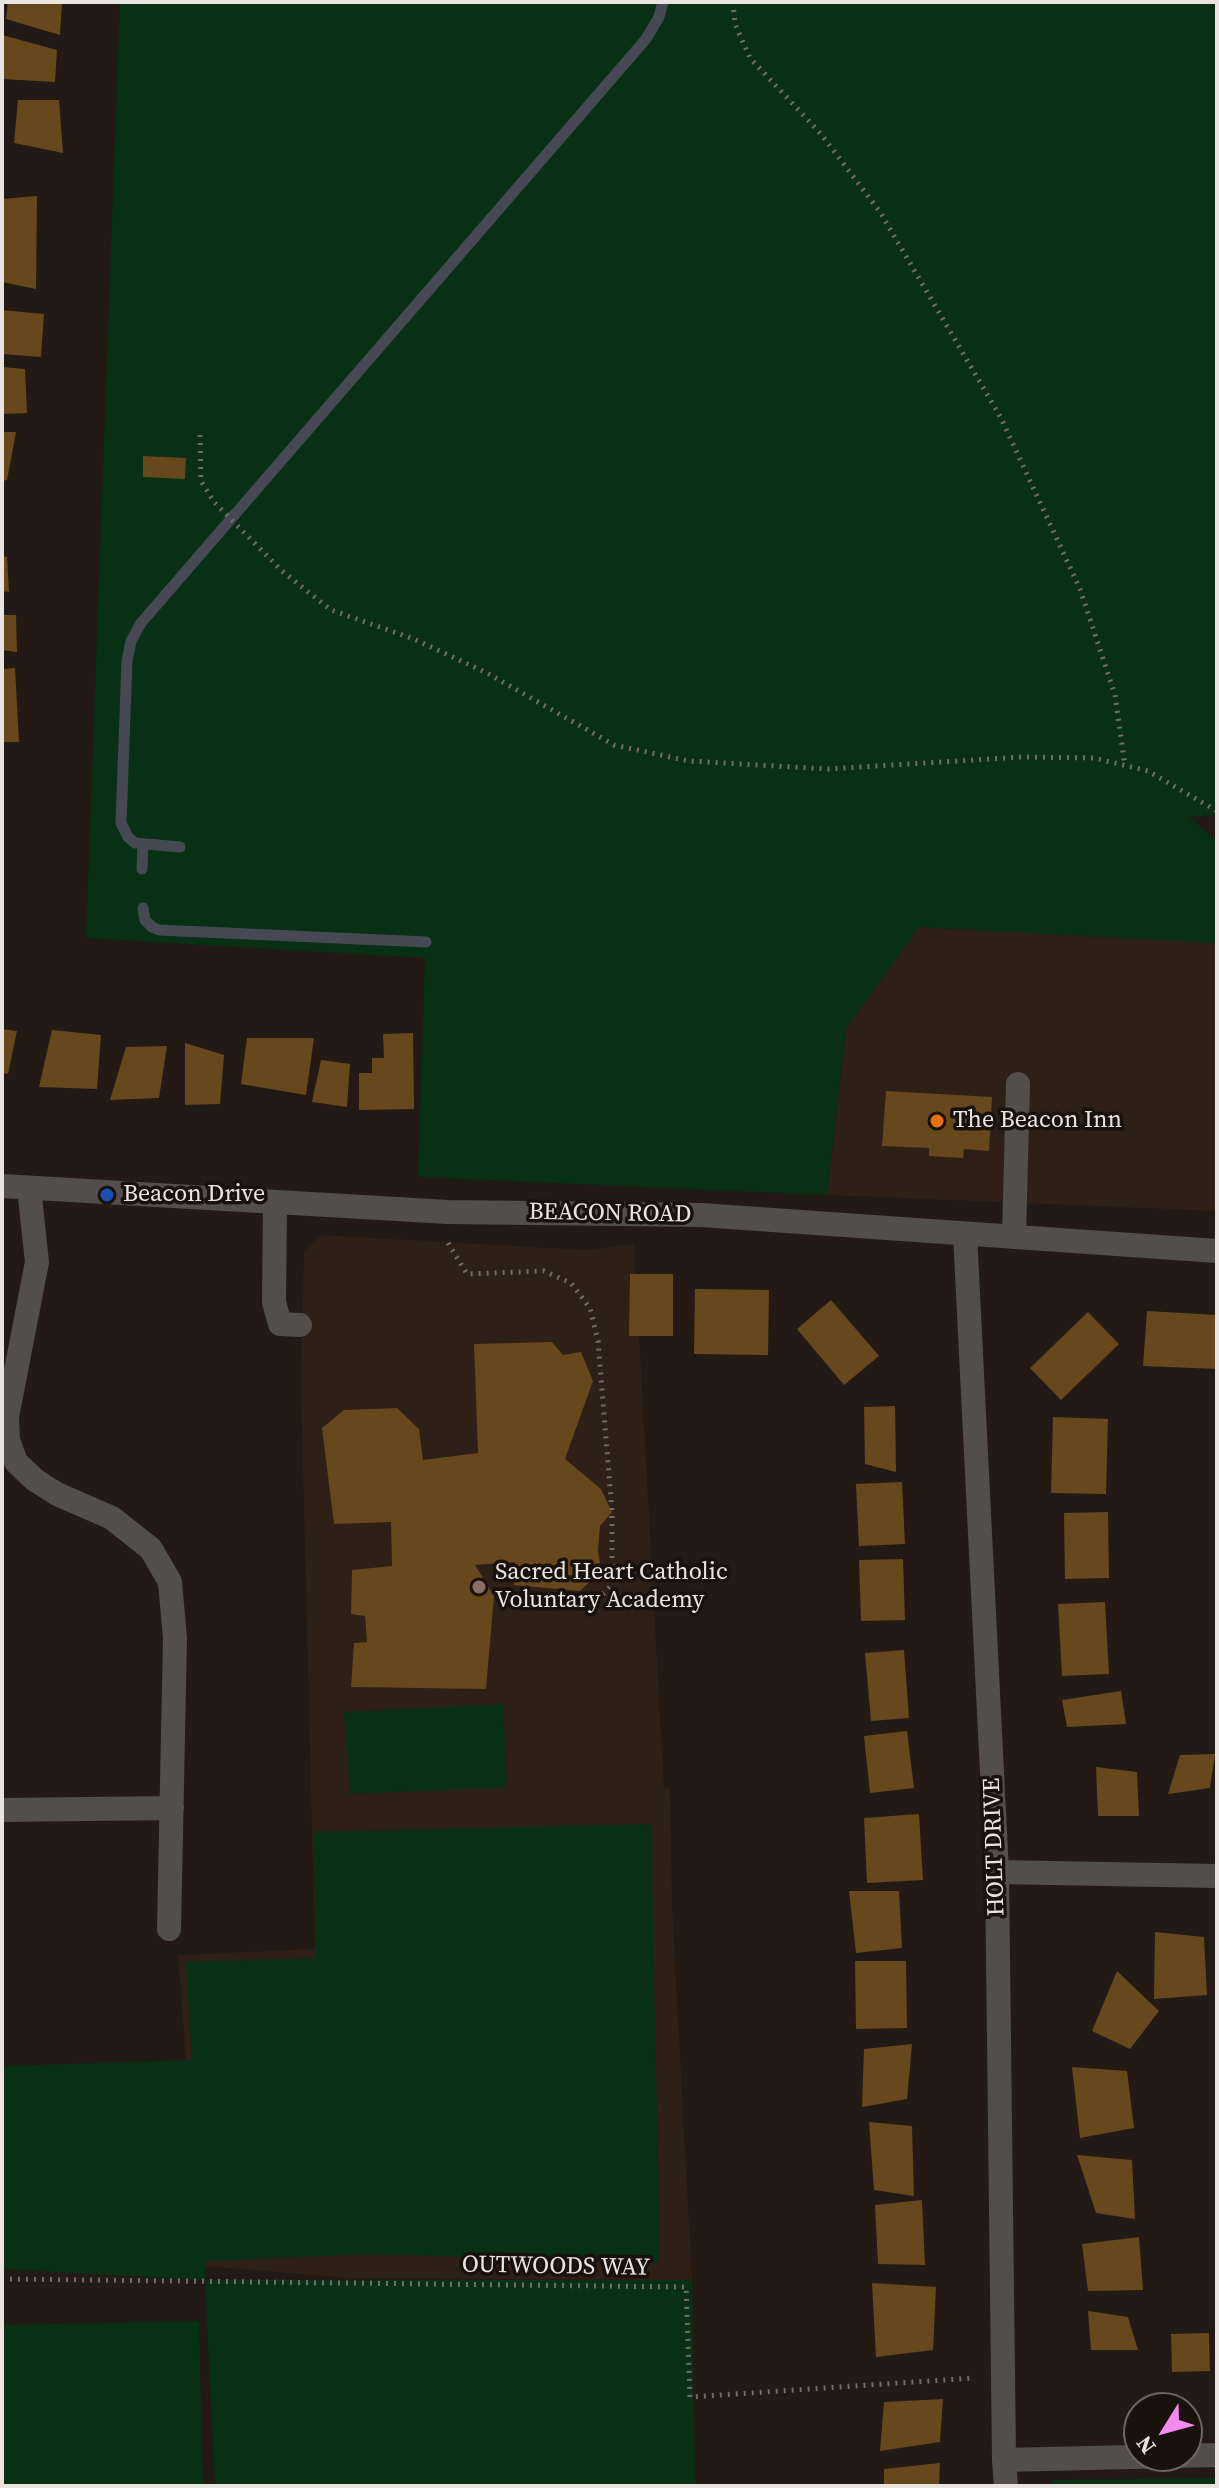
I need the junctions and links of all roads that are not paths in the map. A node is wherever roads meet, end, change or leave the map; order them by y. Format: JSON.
{"nodes":[{"id":1,"x":1018,"y":1084,"type":"dead end"},
{"id":2,"x":2,"y":1186,"type":"edge"},
{"id":3,"x":29,"y":1188,"type":"junction"},
{"id":4,"x":275,"y":1202,"type":"junction"},
{"id":5,"x":965,"y":1234,"type":"junction"},
{"id":6,"x":1014,"y":1237,"type":"junction"},
{"id":7,"x":1217,"y":1251,"type":"edge"},
{"id":8,"x":300,"y":1325,"type":"dead end"},
{"id":9,"x":172,"y":1808,"type":"junction"},
{"id":10,"x":2,"y":1810,"type":"edge"},
{"id":11,"x":997,"y":1872,"type":"junction"},
{"id":12,"x":1217,"y":1876,"type":"edge"},
{"id":13,"x":169,"y":1929,"type":"dead end"},
{"id":14,"x":1217,"y":2455,"type":"edge"},
{"id":15,"x":1004,"y":2460,"type":"junction"},
{"id":16,"x":1006,"y":2486,"type":"edge"}],
"edges":[{"from":1,"to":6,"type":"street"},
{"from":2,"to":3,"type":"street","name":"BEACON ROAD"},
{"from":3,"to":4,"type":"street","name":"BEACON ROAD"},
{"from":3,"to":9,"type":"street"},
{"from":4,"to":5,"type":"street","name":"BEACON ROAD"},
{"from":4,"to":8,"type":"street"},
{"from":5,"to":6,"type":"street","name":"BEACON ROAD"},
{"from":5,"to":11,"type":"street","name":"HOLT DRIVE"},
{"from":6,"to":7,"type":"street","name":"BEACON ROAD"},
{"from":9,"to":10,"type":"street"},
{"from":9,"to":13,"type":"street"},
{"from":11,"to":12,"type":"street"},
{"from":11,"to":15,"type":"street","name":"HOLT DRIVE"},
{"from":14,"to":15,"type":"street"},
{"from":15,"to":16,"type":"street","name":"HOLT DRIVE"}]}
